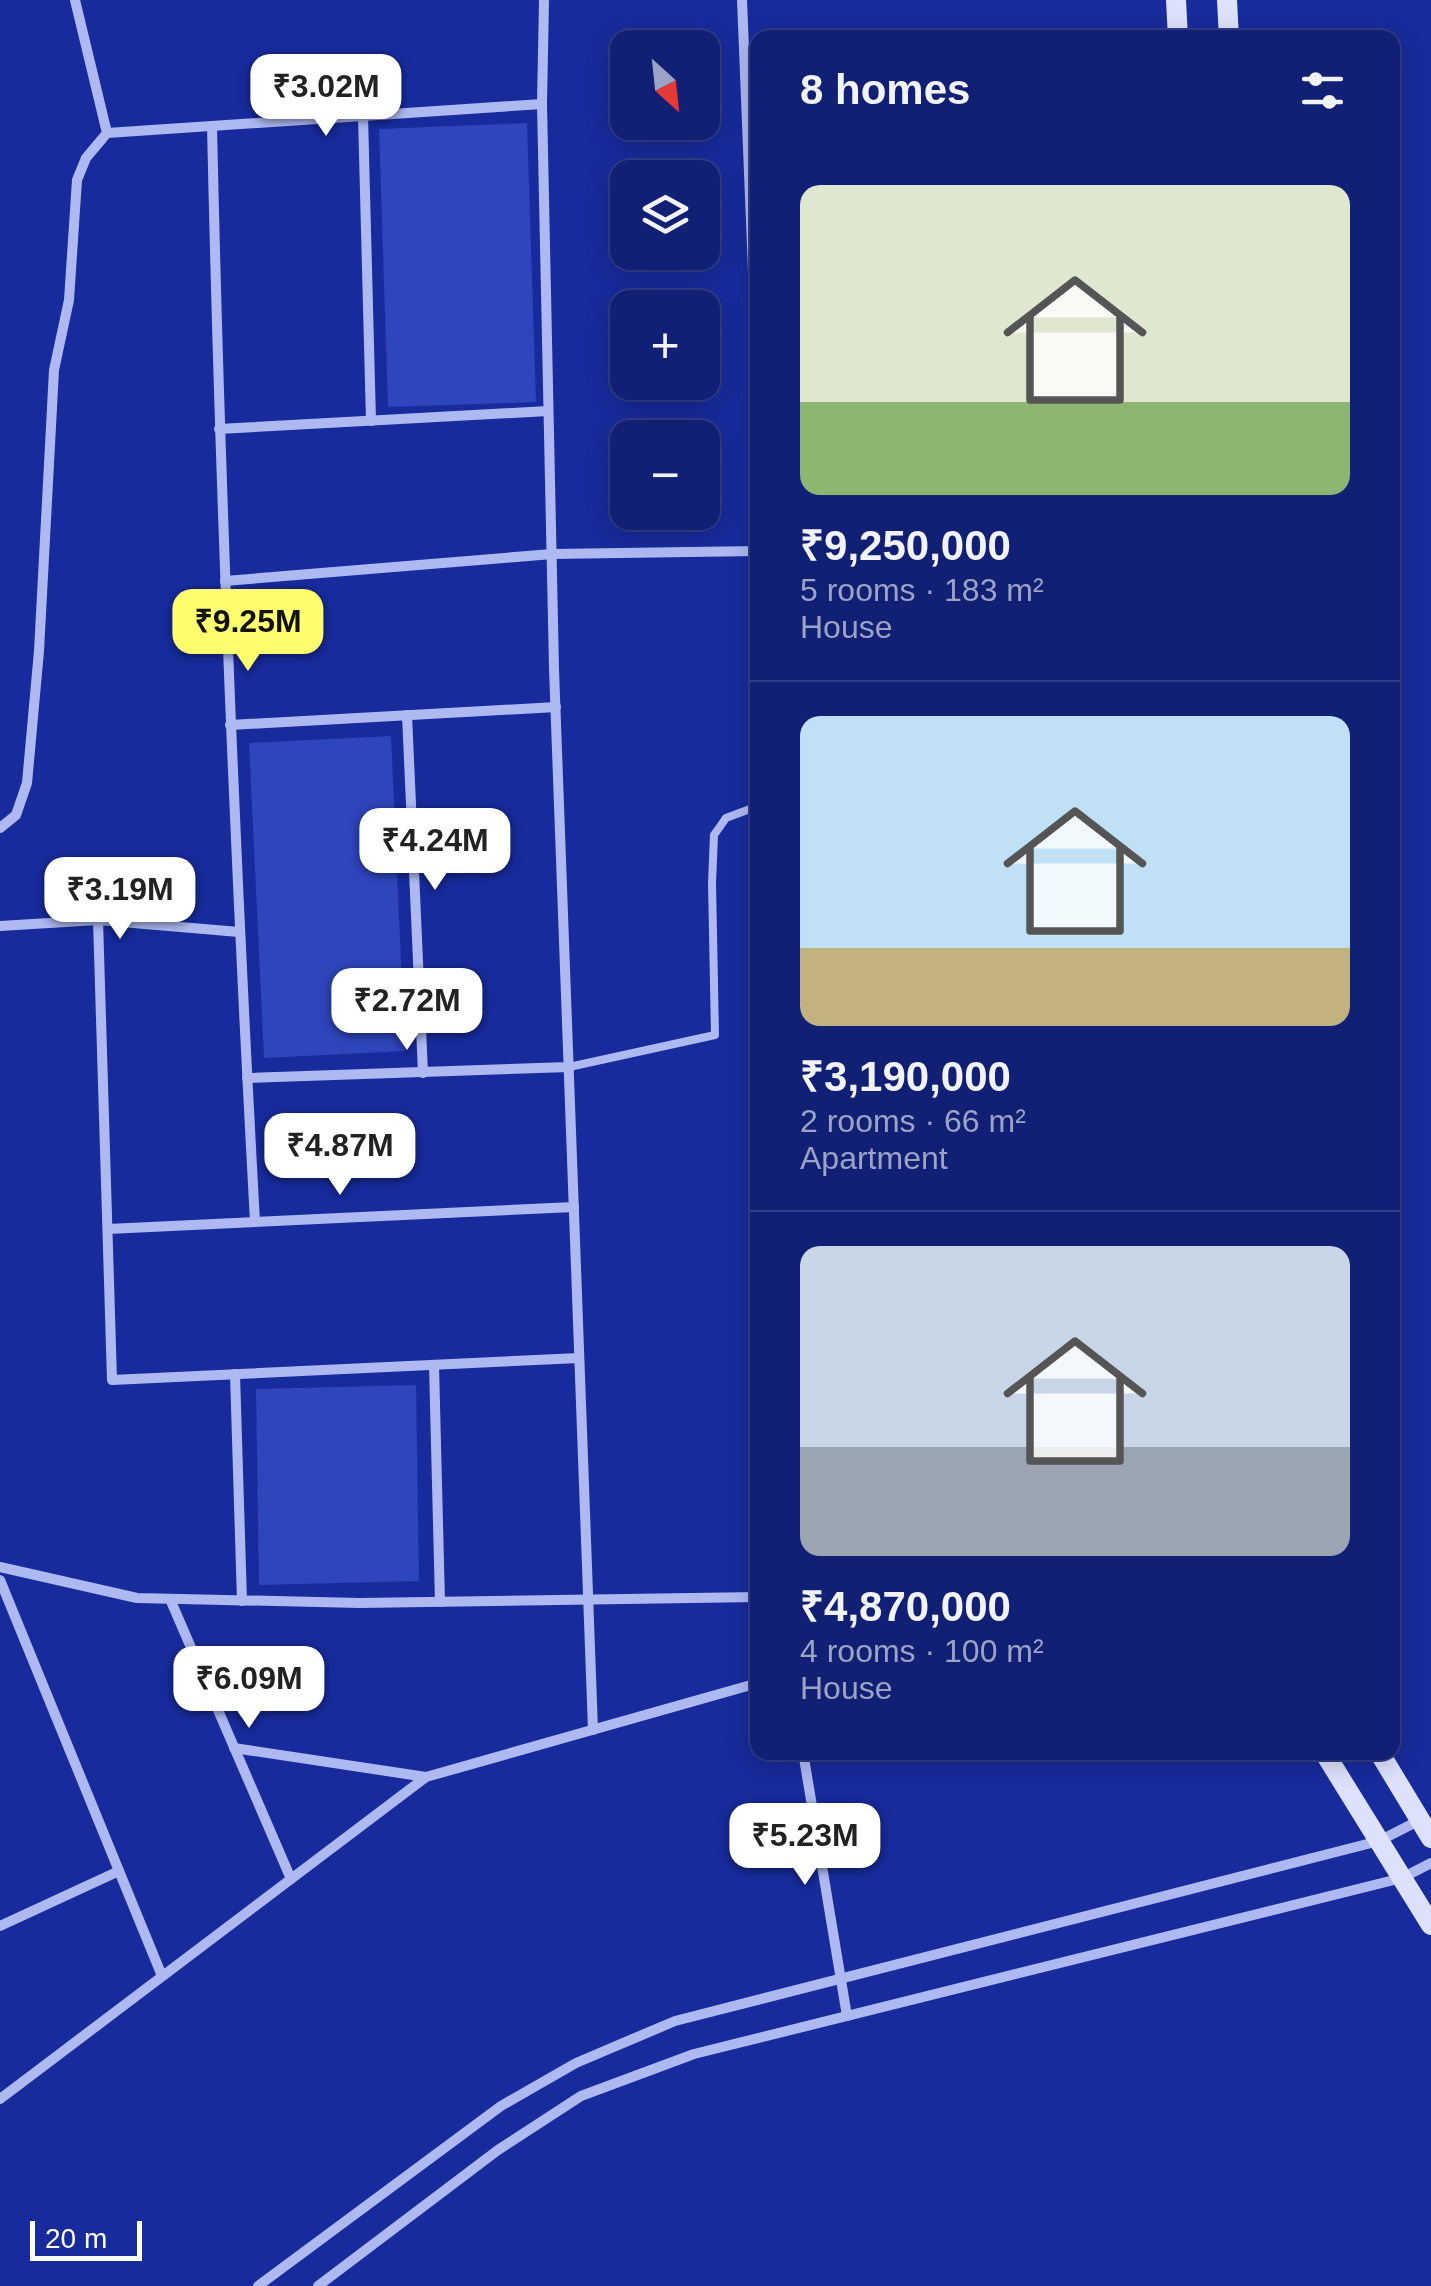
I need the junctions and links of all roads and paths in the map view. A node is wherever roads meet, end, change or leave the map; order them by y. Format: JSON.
{"nodes":[{"id":1,"x":75,"y":0,"type":"edge"},
{"id":2,"x":544,"y":0,"type":"edge"},
{"id":3,"x":742,"y":0,"type":"edge"},
{"id":4,"x":1176,"y":0,"type":"edge"},
{"id":5,"x":1228,"y":0,"type":"edge"},
{"id":6,"x":1178,"y":30,"type":"edge"},
{"id":7,"x":1229,"y":30,"type":"edge"},
{"id":8,"x":542,"y":104,"type":"junction"},
{"id":9,"x":363,"y":116,"type":"junction"},
{"id":10,"x":212,"y":126,"type":"junction"},
{"id":11,"x":107,"y":133,"type":"junction"},
{"id":12,"x":750,"y":197,"type":"edge"},
{"id":13,"x":548,"y":411,"type":"junction"},
{"id":14,"x":371,"y":421,"type":"junction"},
{"id":15,"x":218,"y":429,"type":"junction"},
{"id":16,"x":750,"y":551,"type":"edge"},
{"id":17,"x":552,"y":554,"type":"junction"},
{"id":18,"x":224,"y":581,"type":"junction"},
{"id":19,"x":556,"y":707,"type":"junction"},
{"id":20,"x":408,"y":715,"type":"junction"},
{"id":21,"x":230,"y":725,"type":"junction"},
{"id":22,"x":750,"y":809,"type":"edge"},
{"id":23,"x":0,"y":828,"type":"edge"},
{"id":24,"x":98,"y":920,"type":"junction"},
{"id":25,"x":0,"y":926,"type":"edge"},
{"id":26,"x":239,"y":932,"type":"junction"},
{"id":27,"x":568,"y":1067,"type":"junction"},
{"id":28,"x":423,"y":1073,"type":"junction"},
{"id":29,"x":247,"y":1078,"type":"junction"},
{"id":30,"x":574,"y":1207,"type":"junction"},
{"id":31,"x":255,"y":1222,"type":"junction"},
{"id":32,"x":108,"y":1229,"type":"junction"},
{"id":33,"x":579,"y":1358,"type":"junction"},
{"id":34,"x":434,"y":1365,"type":"junction"},
{"id":35,"x":234,"y":1374,"type":"junction"},
{"id":36,"x":0,"y":1568,"type":"edge"},
{"id":37,"x":0,"y":1580,"type":"edge"},
{"id":38,"x":750,"y":1597,"type":"edge"},
{"id":39,"x":170,"y":1599,"type":"junction"},
{"id":40,"x":588,"y":1600,"type":"junction"},
{"id":41,"x":242,"y":1601,"type":"junction"},
{"id":42,"x":440,"y":1602,"type":"junction"},
{"id":43,"x":750,"y":1685,"type":"edge"},
{"id":44,"x":593,"y":1730,"type":"junction"},
{"id":45,"x":234,"y":1748,"type":"junction"},
{"id":46,"x":804,"y":1760,"type":"edge"},
{"id":47,"x":1329,"y":1760,"type":"edge"},
{"id":48,"x":1385,"y":1760,"type":"edge"},
{"id":49,"x":426,"y":1777,"type":"junction"},
{"id":50,"x":1426,"y":1829,"type":"edge"},
{"id":51,"x":1378,"y":1840,"type":"junction"},
{"id":52,"x":1431,"y":1864,"type":"edge"},
{"id":53,"x":119,"y":1871,"type":"junction"},
{"id":54,"x":1402,"y":1878,"type":"junction"},
{"id":55,"x":291,"y":1879,"type":"junction"},
{"id":56,"x":1431,"y":1925,"type":"edge"},
{"id":57,"x":0,"y":1926,"type":"edge"},
{"id":58,"x":162,"y":1976,"type":"junction"},
{"id":59,"x":841,"y":1978,"type":"junction"},
{"id":60,"x":847,"y":2016,"type":"junction"},
{"id":61,"x":0,"y":2099,"type":"edge"},
{"id":62,"x":258,"y":2286,"type":"edge"},
{"id":63,"x":318,"y":2286,"type":"edge"}],
"edges":[{"from":1,"to":11,"type":"street"},
{"from":2,"to":8,"type":"street"},
{"from":3,"to":12,"type":"street"},
{"from":4,"to":6,"type":"street"},
{"from":5,"to":7,"type":"street"},
{"from":8,"to":9,"type":"street"},
{"from":8,"to":13,"type":"street"},
{"from":9,"to":10,"type":"street"},
{"from":9,"to":14,"type":"street"},
{"from":10,"to":11,"type":"street"},
{"from":10,"to":15,"type":"street"},
{"from":11,"to":23,"type":"street"},
{"from":13,"to":14,"type":"street"},
{"from":13,"to":17,"type":"street"},
{"from":14,"to":15,"type":"street"},
{"from":15,"to":18,"type":"street"},
{"from":16,"to":17,"type":"street"},
{"from":17,"to":18,"type":"street"},
{"from":17,"to":19,"type":"street"},
{"from":18,"to":21,"type":"street"},
{"from":19,"to":20,"type":"street"},
{"from":19,"to":27,"type":"street"},
{"from":20,"to":21,"type":"street"},
{"from":20,"to":28,"type":"street"},
{"from":21,"to":26,"type":"street"},
{"from":22,"to":27,"type":"lane"},
{"from":24,"to":25,"type":"street"},
{"from":24,"to":26,"type":"street"},
{"from":24,"to":32,"type":"street"},
{"from":26,"to":29,"type":"street"},
{"from":27,"to":28,"type":"street"},
{"from":27,"to":30,"type":"street"},
{"from":28,"to":29,"type":"street"},
{"from":29,"to":31,"type":"street"},
{"from":30,"to":31,"type":"street"},
{"from":30,"to":33,"type":"street"},
{"from":31,"to":32,"type":"street"},
{"from":32,"to":35,"type":"street"},
{"from":33,"to":34,"type":"street"},
{"from":33,"to":40,"type":"street"},
{"from":34,"to":35,"type":"street"},
{"from":34,"to":42,"type":"street"},
{"from":35,"to":41,"type":"street"},
{"from":36,"to":39,"type":"street"},
{"from":37,"to":53,"type":"street"},
{"from":38,"to":40,"type":"street"},
{"from":39,"to":41,"type":"street"},
{"from":39,"to":45,"type":"street"},
{"from":40,"to":42,"type":"street"},
{"from":40,"to":44,"type":"street"},
{"from":41,"to":42,"type":"street"},
{"from":43,"to":44,"type":"street"},
{"from":44,"to":49,"type":"street"},
{"from":45,"to":49,"type":"street"},
{"from":45,"to":55,"type":"street"},
{"from":46,"to":59,"type":"street"},
{"from":47,"to":51,"type":"street"},
{"from":48,"to":50,"type":"street"},
{"from":49,"to":55,"type":"street"},
{"from":50,"to":51,"type":"street"},
{"from":51,"to":54,"type":"street"},
{"from":51,"to":59,"type":"street"},
{"from":52,"to":54,"type":"street"},
{"from":53,"to":57,"type":"street"},
{"from":53,"to":58,"type":"street"},
{"from":54,"to":56,"type":"street"},
{"from":54,"to":60,"type":"street"},
{"from":55,"to":58,"type":"street"},
{"from":58,"to":61,"type":"street"},
{"from":59,"to":60,"type":"street"},
{"from":59,"to":62,"type":"street"},
{"from":60,"to":63,"type":"street"}]}
